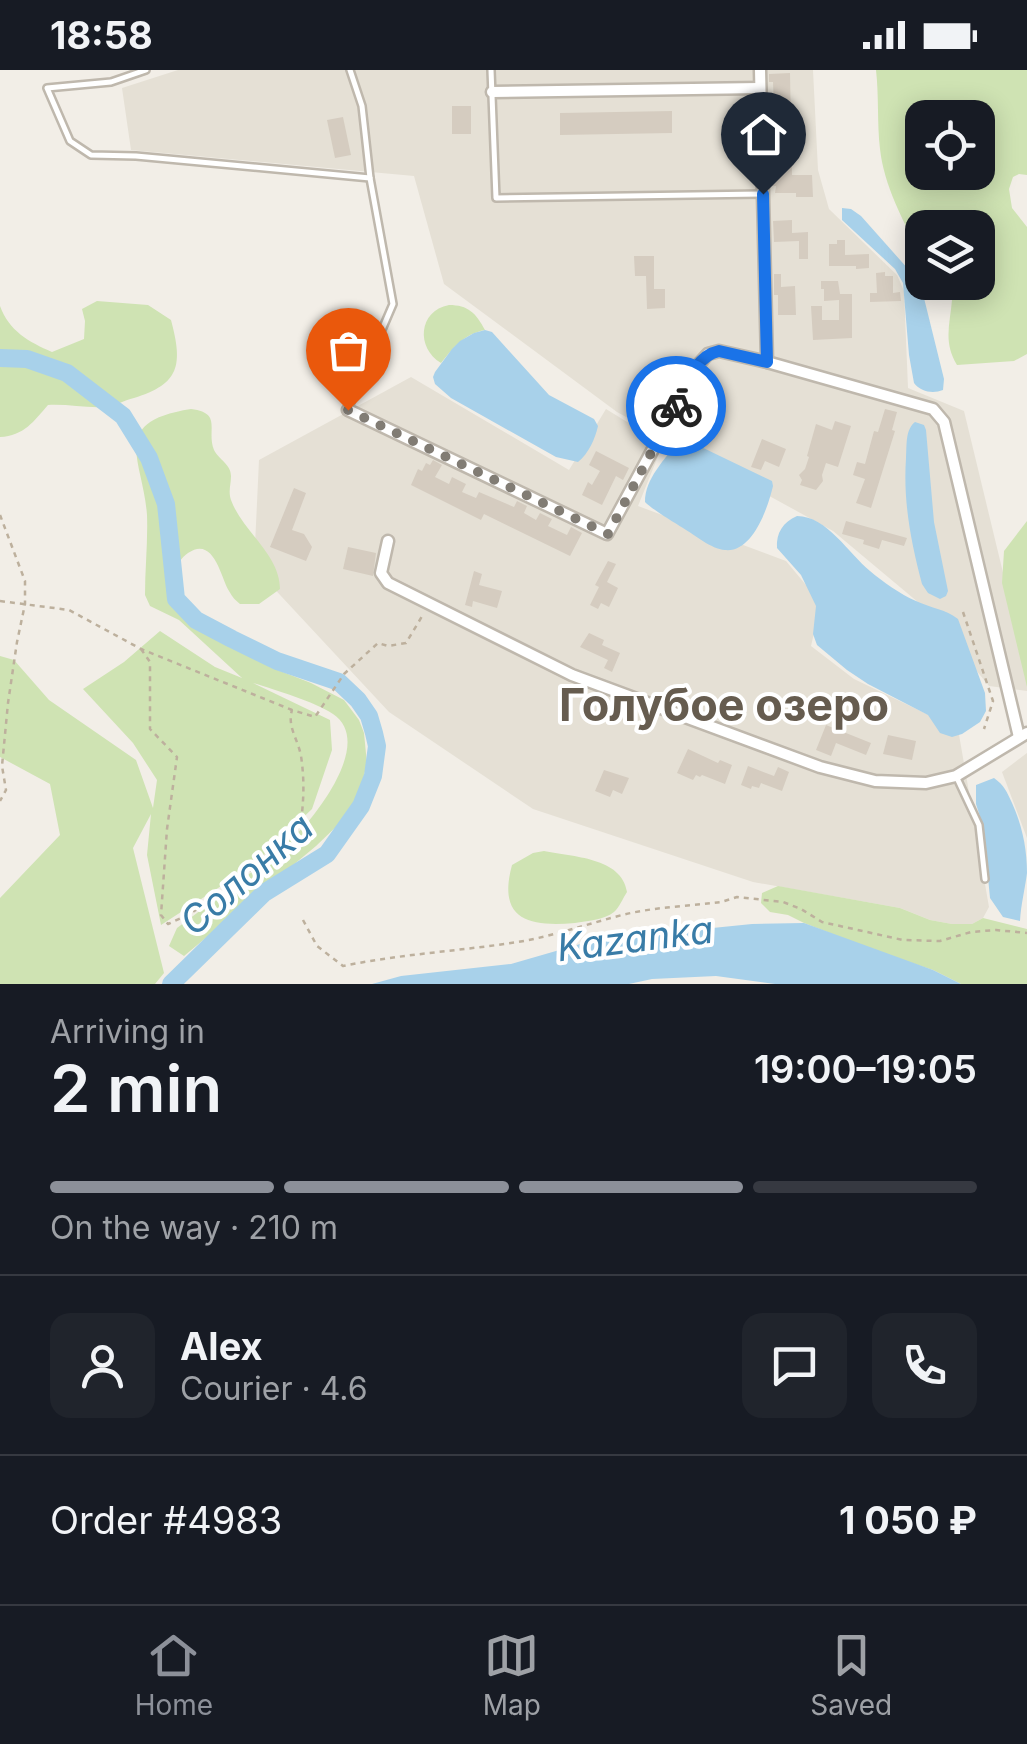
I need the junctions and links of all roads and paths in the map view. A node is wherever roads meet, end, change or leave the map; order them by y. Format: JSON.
{"nodes":[{"id":1,"x":146,"y":70,"type":"edge"},
{"id":2,"x":350,"y":70,"type":"edge"},
{"id":3,"x":491,"y":70,"type":"edge"},
{"id":4,"x":760,"y":70,"type":"edge"},
{"id":5,"x":760,"y":88,"type":"junction"},
{"id":6,"x":492,"y":92,"type":"junction"},
{"id":7,"x":370,"y":178,"type":"junction"},
{"id":8,"x":763,"y":194,"type":"junction"},
{"id":9,"x":767,"y":362,"type":"junction"},
{"id":10,"x":348,"y":410,"type":"joint"},
{"id":11,"x":0,"y":515,"type":"edge"},
{"id":12,"x":388,"y":541,"type":"dead end"},
{"id":13,"x":0,"y":601,"type":"edge"},
{"id":14,"x":430,"y":603,"type":"junction"},
{"id":15,"x":26,"y":604,"type":"junction"},
{"id":16,"x":963,"y":612,"type":"dead end"},
{"id":17,"x":142,"y":648,"type":"junction"},
{"id":18,"x":292,"y":710,"type":"junction"},
{"id":19,"x":984,"y":729,"type":"dead end"},
{"id":20,"x":1023,"y":735,"type":"edge"},
{"id":21,"x":956,"y":776,"type":"junction"},
{"id":22,"x":0,"y":801,"type":"edge"},
{"id":23,"x":985,"y":878,"type":"dead end"},
{"id":24,"x":302,"y":920,"type":"dead end"},
{"id":25,"x":1027,"y":933,"type":"edge"}],
"edges":[{"from":1,"to":7,"type":"lane"},
{"from":2,"to":7,"type":"lane"},
{"from":3,"to":6,"type":"lane"},
{"from":4,"to":5,"type":"street"},
{"from":5,"to":6,"type":"street"},
{"from":5,"to":8,"type":"street"},
{"from":6,"to":8,"type":"lane"},
{"from":7,"to":10,"type":"lane"},
{"from":8,"to":9,"type":"street"},
{"from":9,"to":10,"type":"street"},
{"from":9,"to":20,"type":"street"},
{"from":11,"to":15,"type":"path"},
{"from":12,"to":14,"type":"street"},
{"from":13,"to":15,"type":"path"},
{"from":14,"to":18,"type":"path"},
{"from":14,"to":21,"type":"street"},
{"from":15,"to":17,"type":"path"},
{"from":15,"to":22,"type":"path"},
{"from":16,"to":19,"type":"path"},
{"from":17,"to":18,"type":"path"},
{"from":17,"to":18,"type":"path"},
{"from":20,"to":21,"type":"street"},
{"from":21,"to":23,"type":"lane"},
{"from":24,"to":25,"type":"path"}]}
